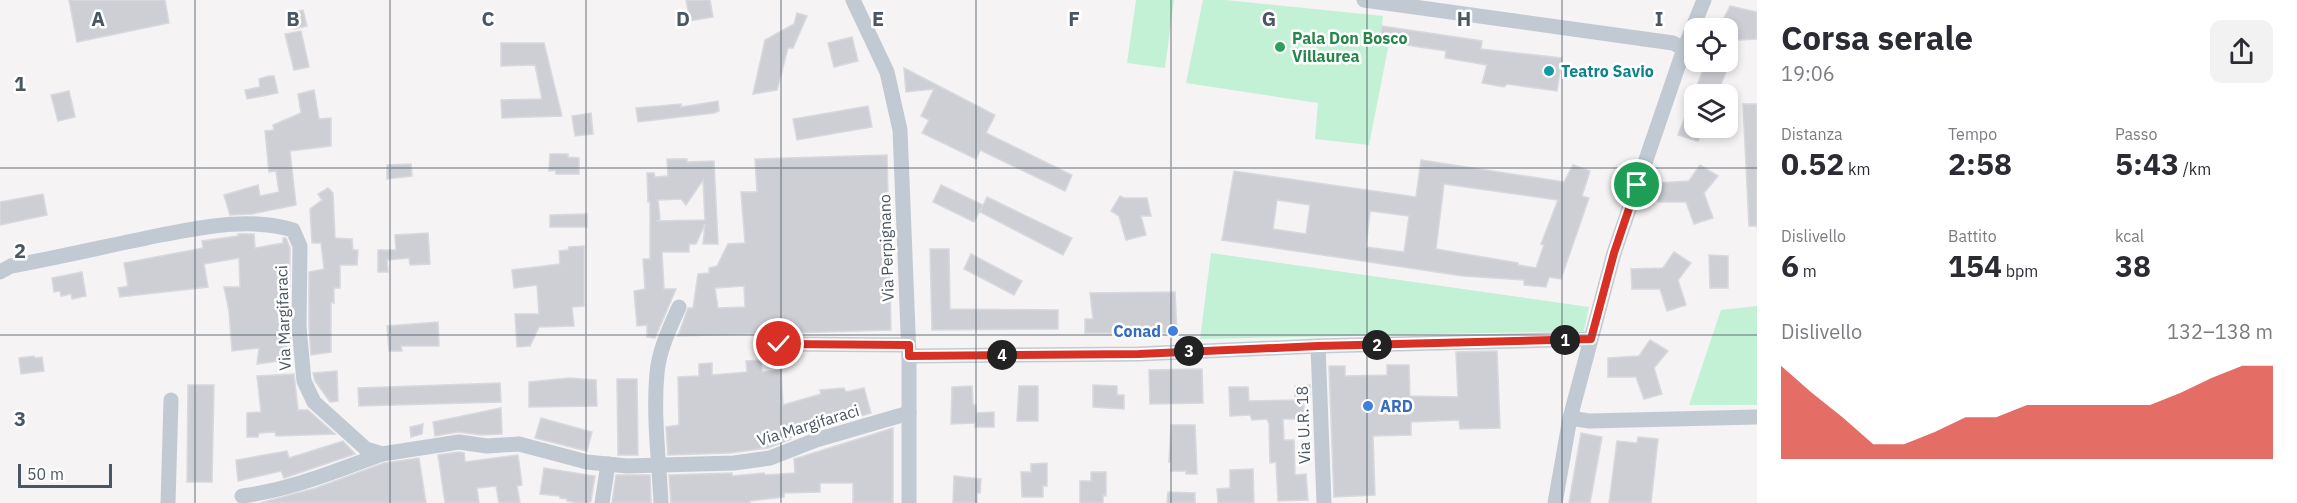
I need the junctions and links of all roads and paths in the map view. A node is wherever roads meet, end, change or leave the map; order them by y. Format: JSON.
{"nodes":[{"id":1,"x":853,"y":0,"type":"edge"},
{"id":2,"x":1364,"y":0,"type":"edge"},
{"id":3,"x":1704,"y":0,"type":"edge"},
{"id":4,"x":1697,"y":18,"type":"edge"},
{"id":5,"x":1684,"y":49,"type":"joint"},
{"id":6,"x":0,"y":272,"type":"edge"},
{"id":7,"x":679,"y":307,"type":"dead end"},
{"id":8,"x":1591,"y":339,"type":"junction"},
{"id":9,"x":779,"y":344,"type":"dead end"},
{"id":10,"x":1318,"y":346,"type":"junction"},
{"id":11,"x":909,"y":350,"type":"junction"},
{"id":12,"x":171,"y":400,"type":"dead end"},
{"id":13,"x":909,"y":413,"type":"junction"},
{"id":14,"x":1757,"y":417,"type":"edge"},
{"id":15,"x":1570,"y":418,"type":"junction"},
{"id":16,"x":382,"y":454,"type":"junction"},
{"id":17,"x":608,"y":464,"type":"junction"},
{"id":18,"x":659,"y":465,"type":"junction"},
{"id":19,"x":242,"y":496,"type":"dead end"},
{"id":20,"x":168,"y":503,"type":"edge"},
{"id":21,"x":602,"y":503,"type":"edge"},
{"id":22,"x":661,"y":503,"type":"edge"},
{"id":23,"x":909,"y":503,"type":"edge"},
{"id":24,"x":1324,"y":503,"type":"edge"},
{"id":25,"x":1555,"y":503,"type":"edge"}],
"edges":[{"from":1,"to":11,"type":"street","name":"Via Perpignano"},
{"from":2,"to":5,"type":"street"},
{"from":3,"to":4,"type":"street"},
{"from":5,"to":8,"type":"street"},
{"from":6,"to":16,"type":"street","name":"Via Margifaraci"},
{"from":7,"to":18,"type":"street"},
{"from":8,"to":10,"type":"street"},
{"from":8,"to":15,"type":"street"},
{"from":9,"to":11,"type":"street"},
{"from":10,"to":11,"type":"street"},
{"from":10,"to":24,"type":"street","name":"Via U.R. 18"},
{"from":11,"to":13,"type":"street","name":"Via Perpignano"},
{"from":12,"to":20,"type":"street"},
{"from":13,"to":18,"type":"street","name":"Via Margifaraci"},
{"from":13,"to":23,"type":"street","name":"Via Perpignano"},
{"from":14,"to":15,"type":"street"},
{"from":15,"to":25,"type":"street"},
{"from":16,"to":17,"type":"street","name":"Via Margifaraci"},
{"from":16,"to":19,"type":"street"},
{"from":17,"to":18,"type":"street","name":"Via Margifaraci"},
{"from":17,"to":21,"type":"street"},
{"from":18,"to":22,"type":"street"}]}
